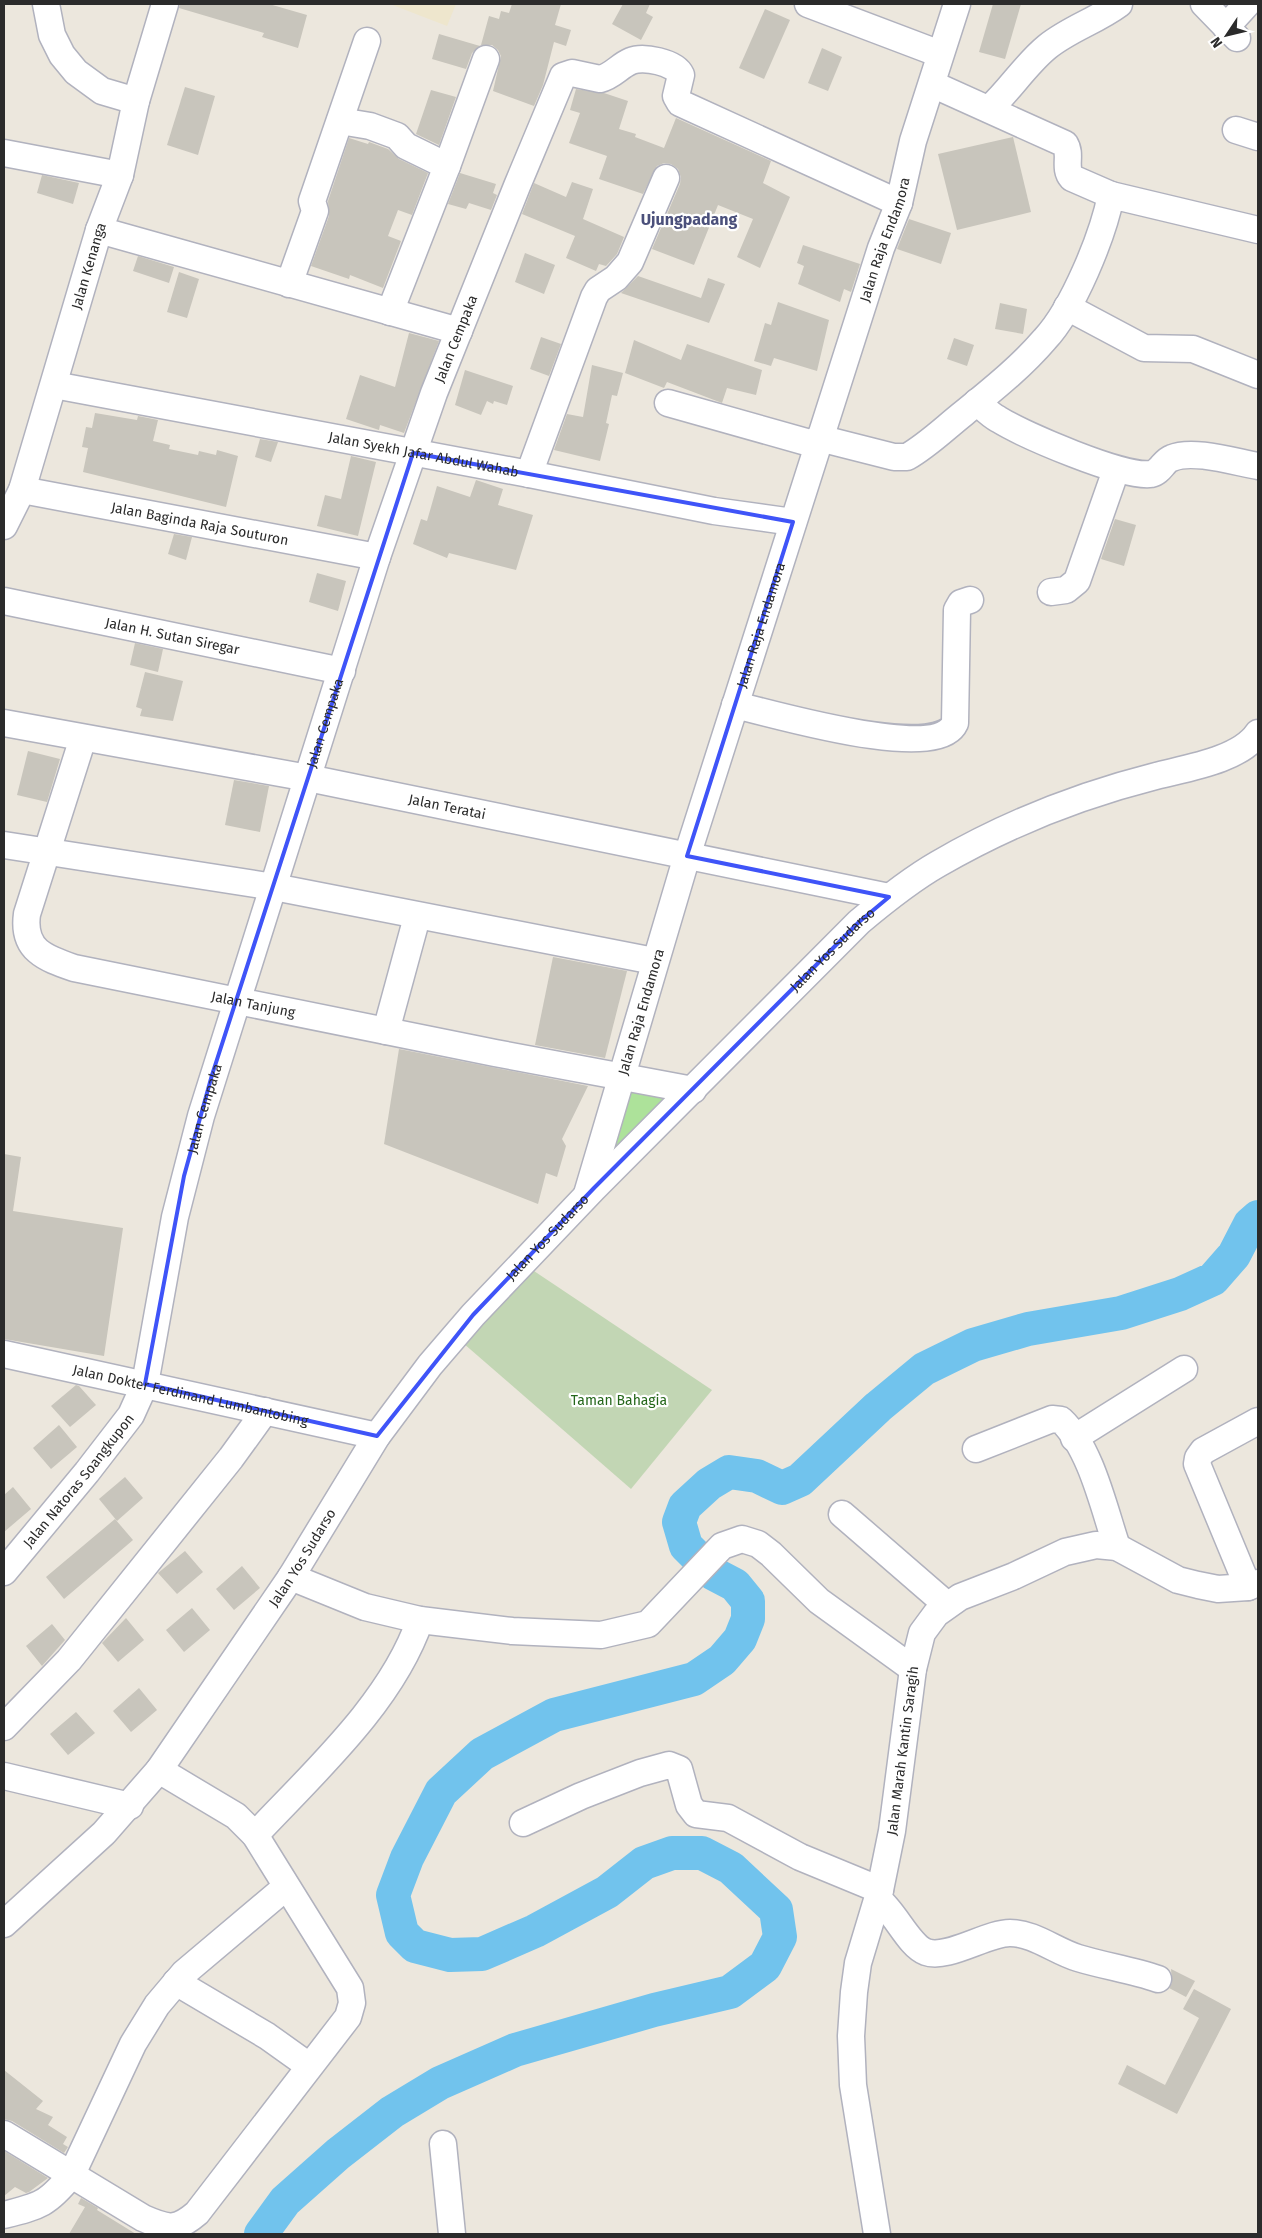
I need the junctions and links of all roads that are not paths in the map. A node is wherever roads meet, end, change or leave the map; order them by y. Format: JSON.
{"nodes":[{"id":1,"x":46,"y":4,"type":"edge"},
{"id":2,"x":165,"y":4,"type":"edge"},
{"id":3,"x":808,"y":4,"type":"edge"},
{"id":4,"x":957,"y":4,"type":"edge"},
{"id":5,"x":1119,"y":4,"type":"edge"},
{"id":6,"x":1204,"y":4,"type":"edge"},
{"id":7,"x":1247,"y":4,"type":"edge"},
{"id":8,"x":367,"y":41,"type":"dead end"},
{"id":9,"x":940,"y":54,"type":"junction"},
{"id":10,"x":486,"y":59,"type":"dead end"},
{"id":11,"x":932,"y":84,"type":"junction"},
{"id":12,"x":136,"y":101,"type":"junction"},
{"id":13,"x":990,"y":109,"type":"junction"},
{"id":14,"x":340,"y":121,"type":"junction"},
{"id":15,"x":4,"y":153,"type":"edge"},
{"id":16,"x":447,"y":166,"type":"junction"},
{"id":17,"x":120,"y":175,"type":"junction"},
{"id":18,"x":666,"y":178,"type":"dead end"},
{"id":19,"x":1112,"y":195,"type":"junction"},
{"id":20,"x":899,"y":203,"type":"junction"},
{"id":21,"x":99,"y":230,"type":"junction"},
{"id":22,"x":1258,"y":230,"type":"edge"},
{"id":23,"x":289,"y":284,"type":"junction"},
{"id":24,"x":1067,"y":307,"type":"junction"},
{"id":25,"x":390,"y":312,"type":"junction"},
{"id":26,"x":459,"y":331,"type":"junction"},
{"id":27,"x":1258,"y":375,"type":"edge"},
{"id":28,"x":54,"y":385,"type":"junction"},
{"id":29,"x":977,"y":402,"type":"junction"},
{"id":30,"x":668,"y":403,"type":"dead end"},
{"id":31,"x":818,"y":442,"type":"junction"},
{"id":32,"x":413,"y":453,"type":"junction"},
{"id":33,"x":1258,"y":466,"type":"edge"},
{"id":34,"x":1116,"y":470,"type":"junction"},
{"id":35,"x":529,"y":474,"type":"junction"},
{"id":36,"x":22,"y":490,"type":"junction"},
{"id":37,"x":793,"y":522,"type":"junction"},
{"id":38,"x":4,"y":526,"type":"edge"},
{"id":39,"x":377,"y":558,"type":"junction"},
{"id":40,"x":1051,"y":592,"type":"dead end"},
{"id":41,"x":970,"y":600,"type":"dead end"},
{"id":42,"x":4,"y":602,"type":"edge"},
{"id":43,"x":342,"y":671,"type":"junction"},
{"id":44,"x":735,"y":705,"type":"junction"},
{"id":45,"x":4,"y":723,"type":"edge"},
{"id":46,"x":83,"y":738,"type":"junction"},
{"id":47,"x":1256,"y":738,"type":"edge"},
{"id":48,"x":308,"y":778,"type":"junction"},
{"id":49,"x":4,"y":845,"type":"edge"},
{"id":50,"x":48,"y":851,"type":"junction"},
{"id":51,"x":687,"y":856,"type":"junction"},
{"id":52,"x":274,"y":888,"type":"junction"},
{"id":53,"x":889,"y":897,"type":"junction"},
{"id":54,"x":417,"y":917,"type":"junction"},
{"id":55,"x":654,"y":961,"type":"junction"},
{"id":56,"x":237,"y":1000,"type":"junction"},
{"id":57,"x":386,"y":1031,"type":"junction"},
{"id":58,"x":621,"y":1076,"type":"junction"},
{"id":59,"x":693,"y":1090,"type":"junction"},
{"id":60,"x":586,"y":1197,"type":"junction"},
{"id":61,"x":4,"y":1354,"type":"edge"},
{"id":62,"x":1184,"y":1369,"type":"dead end"},
{"id":63,"x":145,"y":1384,"type":"junction"},
{"id":64,"x":265,"y":1411,"type":"junction"},
{"id":65,"x":1258,"y":1421,"type":"edge"},
{"id":66,"x":377,"y":1436,"type":"junction"},
{"id":67,"x":1074,"y":1438,"type":"junction"},
{"id":68,"x":976,"y":1449,"type":"dead end"},
{"id":69,"x":842,"y":1514,"type":"dead end"},
{"id":70,"x":1117,"y":1547,"type":"junction"},
{"id":71,"x":5,"y":1569,"type":"edge"},
{"id":72,"x":291,"y":1577,"type":"junction"},
{"id":73,"x":1253,"y":1585,"type":"edge"},
{"id":74,"x":947,"y":1605,"type":"junction"},
{"id":75,"x":420,"y":1620,"type":"junction"},
{"id":76,"x":913,"y":1668,"type":"junction"},
{"id":77,"x":4,"y":1727,"type":"edge"},
{"id":78,"x":159,"y":1770,"type":"junction"},
{"id":79,"x":4,"y":1776,"type":"edge"},
{"id":80,"x":130,"y":1806,"type":"junction"},
{"id":81,"x":523,"y":1823,"type":"dead end"},
{"id":82,"x":255,"y":1835,"type":"junction"},
{"id":83,"x":286,"y":1887,"type":"junction"},
{"id":84,"x":879,"y":1894,"type":"junction"},
{"id":85,"x":4,"y":1924,"type":"edge"},
{"id":86,"x":1158,"y":1980,"type":"dead end"},
{"id":87,"x":176,"y":1982,"type":"junction"},
{"id":88,"x":309,"y":2066,"type":"junction"},
{"id":89,"x":4,"y":2134,"type":"edge"},
{"id":90,"x":443,"y":2144,"type":"dead end"},
{"id":91,"x":72,"y":2174,"type":"junction"},
{"id":92,"x":4,"y":2215,"type":"edge"},
{"id":93,"x":452,"y":2234,"type":"edge"},
{"id":94,"x":877,"y":2234,"type":"edge"}],
"edges":[{"from":1,"to":12,"type":"street"},
{"from":2,"to":12,"type":"street","name":"Jalan Kenanga"},
{"from":3,"to":9,"type":"street"},
{"from":4,"to":9,"type":"street","name":"Jalan Raja Endamora"},
{"from":5,"to":13,"type":"street"},
{"from":6,"to":7,"type":"street"},
{"from":8,"to":14,"type":"street"},
{"from":9,"to":11,"type":"street","name":"Jalan Raja Endamora"},
{"from":10,"to":16,"type":"street"},
{"from":11,"to":13,"type":"street"},
{"from":11,"to":20,"type":"street","name":"Jalan Raja Endamora"},
{"from":12,"to":17,"type":"street","name":"Jalan Kenanga"},
{"from":13,"to":19,"type":"street"},
{"from":14,"to":16,"type":"street"},
{"from":14,"to":23,"type":"street"},
{"from":15,"to":17,"type":"street"},
{"from":16,"to":25,"type":"street"},
{"from":17,"to":21,"type":"street","name":"Jalan Kenanga"},
{"from":18,"to":35,"type":"street"},
{"from":19,"to":22,"type":"street"},
{"from":19,"to":24,"type":"street"},
{"from":20,"to":26,"type":"street","name":"Jalan Cempaka"},
{"from":20,"to":31,"type":"street","name":"Jalan Raja Endamora"},
{"from":21,"to":23,"type":"street"},
{"from":21,"to":28,"type":"street","name":"Jalan Kenanga"},
{"from":23,"to":25,"type":"street"},
{"from":24,"to":27,"type":"street"},
{"from":24,"to":29,"type":"street"},
{"from":25,"to":26,"type":"street"},
{"from":26,"to":32,"type":"street","name":"Jalan Cempaka"},
{"from":28,"to":32,"type":"street","name":"Jalan Syekh Jafar Abdul Wahab"},
{"from":28,"to":36,"type":"street","name":"Jalan Kenanga"},
{"from":29,"to":31,"type":"street"},
{"from":29,"to":34,"type":"street"},
{"from":30,"to":31,"type":"street"},
{"from":31,"to":37,"type":"street","name":"Jalan Raja Endamora"},
{"from":32,"to":35,"type":"street","name":"Jalan Syekh Jafar Abdul Wahab"},
{"from":32,"to":39,"type":"street","name":"Jalan Cempaka"},
{"from":33,"to":34,"type":"street"},
{"from":34,"to":40,"type":"street"},
{"from":35,"to":37,"type":"street","name":"Jalan Syekh Jafar Abdul Wahab"},
{"from":36,"to":38,"type":"street","name":"Jalan Kenanga"},
{"from":36,"to":39,"type":"street","name":"Jalan Baginda Raja Souturon"},
{"from":37,"to":44,"type":"street","name":"Jalan Raja Endamora"},
{"from":39,"to":43,"type":"street","name":"Jalan Cempaka"},
{"from":41,"to":44,"type":"street"},
{"from":42,"to":43,"type":"street","name":"Jalan H. Sutan Siregar"},
{"from":43,"to":48,"type":"street","name":"Jalan Cempaka"},
{"from":44,"to":51,"type":"street","name":"Jalan Raja Endamora"},
{"from":45,"to":46,"type":"street","name":"Jalan Teratai"},
{"from":46,"to":48,"type":"street","name":"Jalan Teratai"},
{"from":46,"to":50,"type":"street","name":"Jalan Tanjung"},
{"from":47,"to":53,"type":"street","name":"Jalan Yos Sudarso"},
{"from":48,"to":51,"type":"street","name":"Jalan Teratai"},
{"from":48,"to":52,"type":"street","name":"Jalan Cempaka"},
{"from":49,"to":50,"type":"street"},
{"from":50,"to":52,"type":"street"},
{"from":50,"to":56,"type":"street","name":"Jalan Tanjung"},
{"from":51,"to":53,"type":"street","name":"Jalan Teratai"},
{"from":51,"to":55,"type":"street","name":"Jalan Raja Endamora"},
{"from":52,"to":54,"type":"street"},
{"from":52,"to":56,"type":"street","name":"Jalan Cempaka"},
{"from":53,"to":59,"type":"street","name":"Jalan Yos Sudarso"},
{"from":54,"to":55,"type":"street"},
{"from":54,"to":57,"type":"street"},
{"from":55,"to":58,"type":"street","name":"Jalan Raja Endamora"},
{"from":56,"to":57,"type":"street","name":"Jalan Tanjung"},
{"from":56,"to":63,"type":"street","name":"Jalan Cempaka"},
{"from":57,"to":58,"type":"street","name":"Jalan Tanjung"},
{"from":58,"to":59,"type":"street","name":"Jalan Tanjung"},
{"from":58,"to":60,"type":"street","name":"Jalan Raja Endamora"},
{"from":59,"to":60,"type":"street","name":"Jalan Yos Sudarso"},
{"from":60,"to":66,"type":"street","name":"Jalan Yos Sudarso"},
{"from":61,"to":63,"type":"street","name":"Jalan Dokter Ferdinand Lumbantobing"},
{"from":62,"to":67,"type":"street"},
{"from":63,"to":64,"type":"street","name":"Jalan Dokter Ferdinand Lumbantobing"},
{"from":63,"to":71,"type":"street","name":"Jalan Natoras Soangkupon"},
{"from":64,"to":66,"type":"street","name":"Jalan Dokter Ferdinand Lumbantobing"},
{"from":64,"to":77,"type":"street"},
{"from":65,"to":73,"type":"street"},
{"from":66,"to":72,"type":"street","name":"Jalan Yos Sudarso"},
{"from":67,"to":68,"type":"street"},
{"from":67,"to":70,"type":"street"},
{"from":69,"to":74,"type":"street"},
{"from":70,"to":73,"type":"street","name":"Jalan Marah Kantin Saragih"},
{"from":70,"to":74,"type":"street","name":"Jalan Marah Kantin Saragih"},
{"from":72,"to":75,"type":"street"},
{"from":72,"to":78,"type":"street","name":"Jalan Yos Sudarso"},
{"from":74,"to":76,"type":"street","name":"Jalan Marah Kantin Saragih"},
{"from":75,"to":76,"type":"street"},
{"from":75,"to":82,"type":"street"},
{"from":76,"to":84,"type":"street","name":"Jalan Marah Kantin Saragih"},
{"from":78,"to":80,"type":"street","name":"Jalan Yos Sudarso"},
{"from":78,"to":82,"type":"street"},
{"from":79,"to":80,"type":"street"},
{"from":80,"to":85,"type":"street","name":"Jalan Yos Sudarso"},
{"from":81,"to":84,"type":"street"},
{"from":82,"to":83,"type":"street"},
{"from":83,"to":87,"type":"street"},
{"from":83,"to":88,"type":"street"},
{"from":84,"to":86,"type":"street"},
{"from":84,"to":94,"type":"street","name":"Jalan Marah Kantin Saragih"},
{"from":87,"to":88,"type":"street"},
{"from":87,"to":91,"type":"street"},
{"from":88,"to":91,"type":"street"},
{"from":89,"to":91,"type":"street"},
{"from":90,"to":93,"type":"street"},
{"from":91,"to":92,"type":"street"}]}
